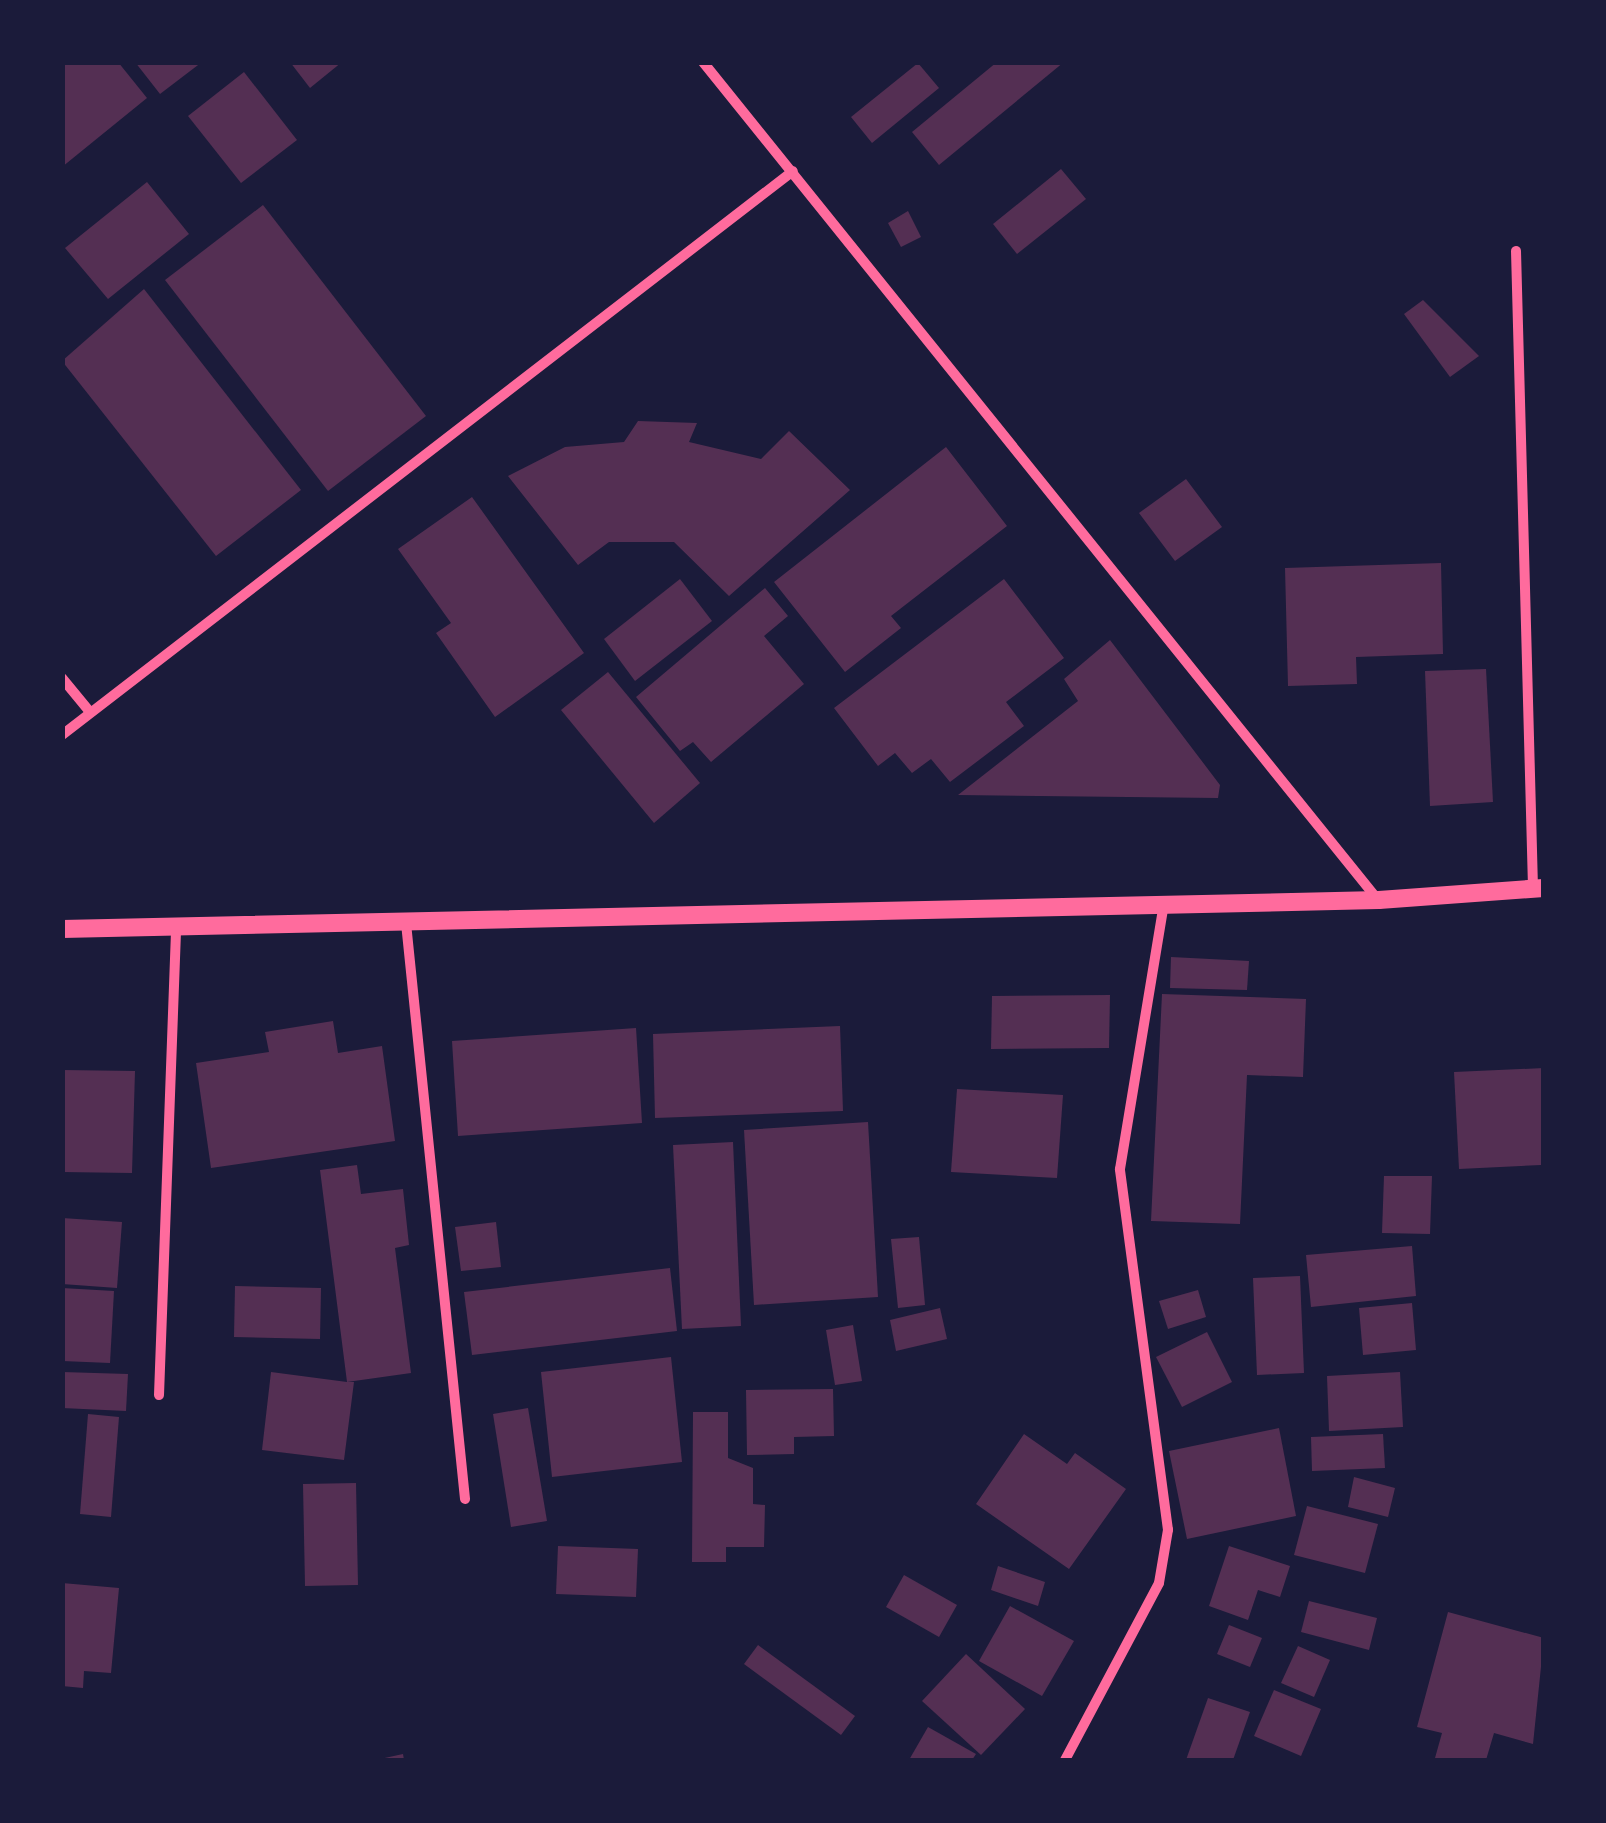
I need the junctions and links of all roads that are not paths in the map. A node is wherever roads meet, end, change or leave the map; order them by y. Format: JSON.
{"nodes":[{"id":1,"x":703,"y":62,"type":"edge"},
{"id":2,"x":793,"y":171,"type":"junction"},
{"id":3,"x":1516,"y":252,"type":"dead end"},
{"id":4,"x":62,"y":678,"type":"edge"},
{"id":5,"x":90,"y":712,"type":"junction"},
{"id":6,"x":62,"y":735,"type":"edge"},
{"id":7,"x":1538,"y":888,"type":"edge"},
{"id":8,"x":1379,"y":900,"type":"junction"},
{"id":9,"x":1164,"y":904,"type":"junction"},
{"id":10,"x":406,"y":923,"type":"junction"},
{"id":11,"x":176,"y":924,"type":"junction"},
{"id":12,"x":62,"y":930,"type":"edge"},
{"id":13,"x":159,"y":1395,"type":"dead end"},
{"id":14,"x":465,"y":1498,"type":"dead end"},
{"id":15,"x":1065,"y":1760,"type":"edge"}],
"edges":[{"from":1,"to":2,"type":"street"},
{"from":2,"to":5,"type":"street"},
{"from":2,"to":8,"type":"street"},
{"from":3,"to":7,"type":"street"},
{"from":4,"to":5,"type":"street"},
{"from":5,"to":6,"type":"street"},
{"from":7,"to":8,"type":"street"},
{"from":8,"to":9,"type":"street"},
{"from":9,"to":10,"type":"street"},
{"from":9,"to":15,"type":"street"},
{"from":10,"to":11,"type":"street"},
{"from":10,"to":14,"type":"street"},
{"from":11,"to":12,"type":"street"},
{"from":11,"to":13,"type":"street"}]}
